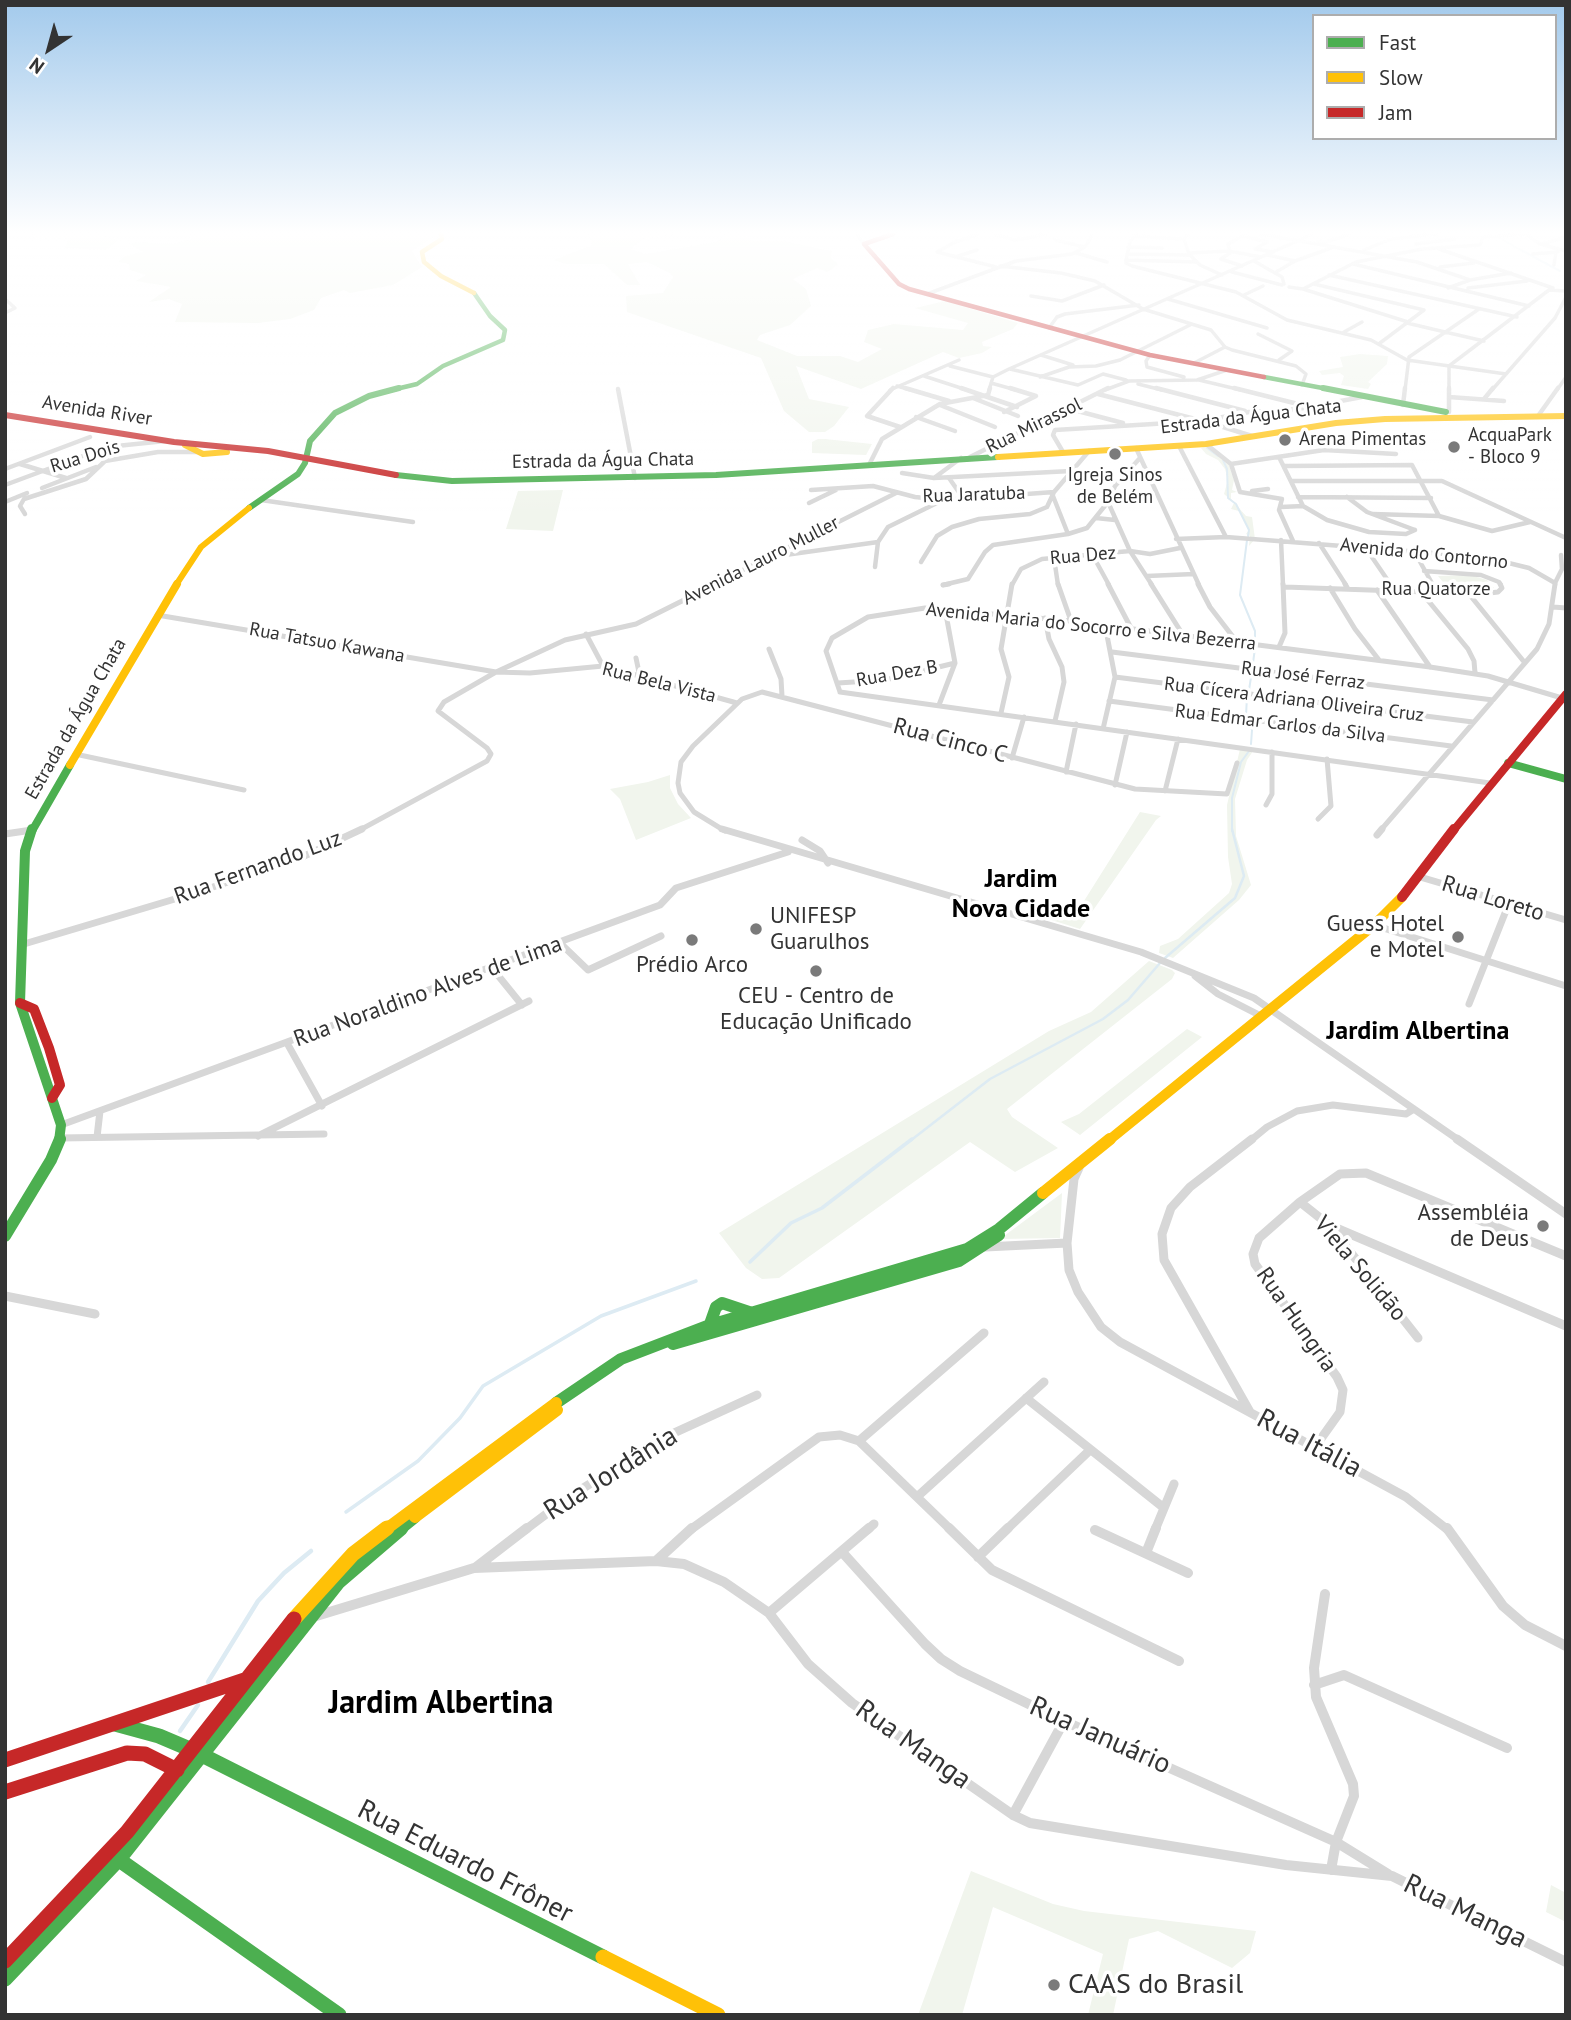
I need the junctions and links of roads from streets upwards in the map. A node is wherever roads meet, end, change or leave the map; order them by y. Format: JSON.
{"nodes":[{"id":1,"x":503,"y":328,"type":"edge"},
{"id":2,"x":1050,"y":328,"type":"edge"},
{"id":3,"x":1102,"y":328,"type":"edge"},
{"id":4,"x":1185,"y":328,"type":"edge"},
{"id":5,"x":1199,"y":328,"type":"edge"},
{"id":6,"x":1323,"y":328,"type":"edge"},
{"id":7,"x":1351,"y":328,"type":"edge"},
{"id":8,"x":1400,"y":328,"type":"edge"},
{"id":9,"x":1431,"y":328,"type":"edge"},
{"id":10,"x":1451,"y":328,"type":"edge"},
{"id":11,"x":1502,"y":328,"type":"edge"},
{"id":12,"x":1546,"y":328,"type":"edge"},
{"id":13,"x":1445,"y":332,"type":"junction"},
{"id":14,"x":1343,"y":333,"type":"junction"},
{"id":15,"x":1258,"y":334,"type":"dead end"},
{"id":16,"x":1083,"y":337,"type":"junction"},
{"id":17,"x":1484,"y":341,"type":"junction"},
{"id":18,"x":1380,"y":343,"type":"junction"},
{"id":19,"x":1225,"y":347,"type":"junction"},
{"id":20,"x":1136,"y":351,"type":"junction"},
{"id":21,"x":1041,"y":355,"type":"junction"},
{"id":22,"x":1150,"y":355,"type":"junction"},
{"id":23,"x":959,"y":360,"type":"dead end"},
{"id":24,"x":1279,"y":360,"type":"junction"},
{"id":25,"x":1408,"y":360,"type":"junction"},
{"id":26,"x":1194,"y":363,"type":"junction"},
{"id":27,"x":949,"y":365,"type":"junction"},
{"id":28,"x":1077,"y":366,"type":"junction"},
{"id":29,"x":1449,"y":366,"type":"junction"},
{"id":30,"x":1009,"y":369,"type":"junction"},
{"id":31,"x":1227,"y":370,"type":"junction"},
{"id":32,"x":1506,"y":374,"type":"junction"},
{"id":33,"x":923,"y":376,"type":"junction"},
{"id":34,"x":993,"y":377,"type":"junction"},
{"id":35,"x":1040,"y":377,"type":"junction"},
{"id":36,"x":1566,"y":377,"type":"edge"},
{"id":37,"x":1198,"y":380,"type":"junction"},
{"id":38,"x":1129,"y":381,"type":"junction"},
{"id":39,"x":991,"y":383,"type":"junction"},
{"id":40,"x":1302,"y":385,"type":"junction"},
{"id":41,"x":896,"y":386,"type":"junction"},
{"id":42,"x":618,"y":389,"type":"dead end"},
{"id":43,"x":1098,"y":394,"type":"junction"},
{"id":44,"x":988,"y":395,"type":"junction"},
{"id":45,"x":1362,"y":397,"type":"junction"},
{"id":46,"x":1449,"y":397,"type":"junction"},
{"id":47,"x":973,"y":398,"type":"junction"},
{"id":48,"x":1484,"y":400,"type":"junction"},
{"id":49,"x":950,"y":401,"type":"junction"},
{"id":50,"x":1504,"y":401,"type":"dead end"},
{"id":51,"x":940,"y":404,"type":"junction"},
{"id":52,"x":1403,"y":405,"type":"junction"},
{"id":53,"x":1017,"y":407,"type":"junction"},
{"id":54,"x":1310,"y":407,"type":"junction"},
{"id":55,"x":1069,"y":408,"type":"junction"},
{"id":56,"x":1004,"y":412,"type":"junction"},
{"id":57,"x":1249,"y":412,"type":"junction"},
{"id":58,"x":1449,"y":412,"type":"junction"},
{"id":59,"x":5,"y":415,"type":"edge"},
{"id":60,"x":1018,"y":416,"type":"dead end"},
{"id":61,"x":1489,"y":416,"type":"junction"},
{"id":62,"x":1541,"y":416,"type":"junction"},
{"id":63,"x":916,"y":417,"type":"junction"},
{"id":64,"x":1566,"y":418,"type":"edge"},
{"id":65,"x":1202,"y":421,"type":"junction"},
{"id":66,"x":1130,"y":425,"type":"junction"},
{"id":67,"x":995,"y":427,"type":"dead end"},
{"id":68,"x":900,"y":428,"type":"junction"},
{"id":69,"x":955,"y":431,"type":"dead end"},
{"id":70,"x":1252,"y":436,"type":"junction"},
{"id":71,"x":90,"y":437,"type":"dead end"},
{"id":72,"x":174,"y":442,"type":"junction"},
{"id":73,"x":1206,"y":444,"type":"junction"},
{"id":74,"x":1179,"y":446,"type":"junction"},
{"id":75,"x":1136,"y":448,"type":"junction"},
{"id":76,"x":245,"y":449,"type":"junction"},
{"id":77,"x":1089,"y":451,"type":"junction"},
{"id":78,"x":158,"y":452,"type":"junction"},
{"id":79,"x":197,"y":452,"type":"junction"},
{"id":80,"x":1063,"y":452,"type":"junction"},
{"id":81,"x":1396,"y":454,"type":"dead end"},
{"id":82,"x":1279,"y":457,"type":"junction"},
{"id":83,"x":306,"y":458,"type":"junction"},
{"id":84,"x":966,"y":458,"type":"junction"},
{"id":85,"x":1139,"y":459,"type":"junction"},
{"id":86,"x":19,"y":464,"type":"junction"},
{"id":87,"x":1231,"y":464,"type":"junction"},
{"id":88,"x":869,"y":465,"type":"junction"},
{"id":89,"x":1285,"y":466,"type":"junction"},
{"id":90,"x":97,"y":467,"type":"junction"},
{"id":91,"x":5,"y":469,"type":"edge"},
{"id":92,"x":1129,"y":469,"type":"junction"},
{"id":93,"x":43,"y":471,"type":"junction"},
{"id":94,"x":1071,"y":471,"type":"junction"},
{"id":95,"x":1145,"y":471,"type":"junction"},
{"id":96,"x":902,"y":473,"type":"dead end"},
{"id":97,"x":635,"y":478,"type":"junction"},
{"id":98,"x":934,"y":478,"type":"junction"},
{"id":99,"x":949,"y":478,"type":"junction"},
{"id":100,"x":66,"y":479,"type":"junction"},
{"id":101,"x":1421,"y":480,"type":"junction"},
{"id":102,"x":1292,"y":481,"type":"junction"},
{"id":103,"x":5,"y":485,"type":"edge"},
{"id":104,"x":839,"y":488,"type":"junction"},
{"id":105,"x":1268,"y":489,"type":"dead end"},
{"id":106,"x":811,"y":490,"type":"dead end"},
{"id":107,"x":1241,"y":492,"type":"junction"},
{"id":108,"x":896,"y":493,"type":"junction"},
{"id":109,"x":1054,"y":494,"type":"junction"},
{"id":110,"x":27,"y":495,"type":"junction"},
{"id":111,"x":1298,"y":497,"type":"junction"},
{"id":112,"x":1347,"y":497,"type":"junction"},
{"id":113,"x":963,"y":498,"type":"junction"},
{"id":114,"x":1431,"y":498,"type":"junction"},
{"id":115,"x":261,"y":500,"type":"junction"},
{"id":116,"x":944,"y":500,"type":"junction"},
{"id":117,"x":5,"y":502,"type":"edge"},
{"id":118,"x":1108,"y":502,"type":"junction"},
{"id":119,"x":809,"y":503,"type":"dead end"},
{"id":120,"x":1303,"y":506,"type":"junction"},
{"id":121,"x":1047,"y":507,"type":"junction"},
{"id":122,"x":1282,"y":507,"type":"junction"},
{"id":123,"x":1060,"y":508,"type":"junction"},
{"id":124,"x":25,"y":514,"type":"dead end"},
{"id":125,"x":1373,"y":514,"type":"junction"},
{"id":126,"x":1439,"y":516,"type":"junction"},
{"id":127,"x":1096,"y":518,"type":"junction"},
{"id":128,"x":1115,"y":520,"type":"junction"},
{"id":129,"x":1531,"y":521,"type":"junction"},
{"id":130,"x":413,"y":522,"type":"dead end"},
{"id":131,"x":1068,"y":534,"type":"junction"},
{"id":132,"x":1226,"y":537,"type":"junction"},
{"id":133,"x":1566,"y":537,"type":"edge"},
{"id":134,"x":1176,"y":539,"type":"junction"},
{"id":135,"x":1282,"y":540,"type":"junction"},
{"id":136,"x":1293,"y":541,"type":"junction"},
{"id":137,"x":878,"y":542,"type":"junction"},
{"id":138,"x":1319,"y":543,"type":"junction"},
{"id":139,"x":1365,"y":547,"type":"junction"},
{"id":140,"x":1180,"y":548,"type":"junction"},
{"id":141,"x":1130,"y":551,"type":"junction"},
{"id":142,"x":1414,"y":551,"type":"junction"},
{"id":143,"x":1092,"y":554,"type":"junction"},
{"id":144,"x":1561,"y":555,"type":"dead end"},
{"id":145,"x":773,"y":556,"type":"junction"},
{"id":146,"x":1054,"y":558,"type":"junction"},
{"id":147,"x":921,"y":562,"type":"dead end"},
{"id":148,"x":875,"y":567,"type":"dead end"},
{"id":149,"x":1424,"y":571,"type":"junction"},
{"id":150,"x":1194,"y":574,"type":"junction"},
{"id":151,"x":1147,"y":576,"type":"junction"},
{"id":152,"x":1555,"y":583,"type":"junction"},
{"id":153,"x":943,"y":585,"type":"dead end"},
{"id":154,"x":1285,"y":587,"type":"junction"},
{"id":155,"x":1330,"y":588,"type":"junction"},
{"id":156,"x":1348,"y":589,"type":"junction"},
{"id":157,"x":1377,"y":590,"type":"junction"},
{"id":158,"x":1394,"y":590,"type":"junction"},
{"id":159,"x":1421,"y":592,"type":"junction"},
{"id":160,"x":1437,"y":592,"type":"junction"},
{"id":161,"x":1469,"y":594,"type":"junction"},
{"id":162,"x":1553,"y":607,"type":"junction"},
{"id":163,"x":1566,"y":608,"type":"edge"},
{"id":164,"x":945,"y":609,"type":"junction"},
{"id":165,"x":1005,"y":614,"type":"junction"},
{"id":166,"x":157,"y":615,"type":"junction"},
{"id":167,"x":1045,"y":618,"type":"junction"},
{"id":168,"x":1071,"y":621,"type":"junction"},
{"id":169,"x":1105,"y":625,"type":"junction"},
{"id":170,"x":1131,"y":628,"type":"junction"},
{"id":171,"x":586,"y":634,"type":"junction"},
{"id":172,"x":1183,"y":635,"type":"junction"},
{"id":173,"x":1237,"y":642,"type":"junction"},
{"id":174,"x":1279,"y":647,"type":"junction"},
{"id":175,"x":769,"y":649,"type":"dead end"},
{"id":176,"x":1112,"y":652,"type":"junction"},
{"id":177,"x":636,"y":658,"type":"dead end"},
{"id":178,"x":1379,"y":660,"type":"junction"},
{"id":179,"x":955,"y":663,"type":"junction"},
{"id":180,"x":1525,"y":663,"type":"junction"},
{"id":181,"x":603,"y":666,"type":"junction"},
{"id":182,"x":1430,"y":667,"type":"junction"},
{"id":183,"x":496,"y":672,"type":"junction"},
{"id":184,"x":1475,"y":673,"type":"junction"},
{"id":185,"x":640,"y":677,"type":"junction"},
{"id":186,"x":1115,"y":677,"type":"junction"},
{"id":187,"x":1510,"y":682,"type":"junction"},
{"id":188,"x":838,"y":683,"type":"junction"},
{"id":189,"x":841,"y":692,"type":"junction"},
{"id":190,"x":782,"y":696,"type":"junction"},
{"id":191,"x":1493,"y":700,"type":"junction"},
{"id":192,"x":1109,"y":701,"type":"junction"},
{"id":193,"x":1562,"y":702,"type":"edge"},
{"id":194,"x":737,"y":703,"type":"junction"},
{"id":195,"x":939,"y":705,"type":"junction"},
{"id":196,"x":830,"y":708,"type":"junction"},
{"id":197,"x":438,"y":711,"type":"joint"},
{"id":198,"x":1001,"y":713,"type":"junction"},
{"id":199,"x":1024,"y":717,"type":"junction"},
{"id":200,"x":1055,"y":721,"type":"junction"},
{"id":201,"x":1474,"y":722,"type":"junction"},
{"id":202,"x":1076,"y":724,"type":"junction"},
{"id":203,"x":1103,"y":729,"type":"junction"},
{"id":204,"x":1127,"y":732,"type":"junction"},
{"id":205,"x":1178,"y":739,"type":"junction"},
{"id":206,"x":1451,"y":746,"type":"junction"},
{"id":207,"x":1272,"y":752,"type":"junction"},
{"id":208,"x":75,"y":754,"type":"junction"},
{"id":209,"x":1012,"y":758,"type":"junction"},
{"id":210,"x":1326,"y":759,"type":"junction"},
{"id":211,"x":1237,"y":763,"type":"dead end"},
{"id":212,"x":1508,"y":763,"type":"junction"},
{"id":213,"x":1066,"y":772,"type":"junction"},
{"id":214,"x":1427,"y":774,"type":"junction"},
{"id":215,"x":1566,"y":779,"type":"edge"},
{"id":216,"x":1490,"y":783,"type":"junction"},
{"id":217,"x":1115,"y":785,"type":"junction"},
{"id":218,"x":244,"y":790,"type":"dead end"},
{"id":219,"x":1165,"y":791,"type":"junction"},
{"id":220,"x":1266,"y":805,"type":"dead end"},
{"id":221,"x":1318,"y":819,"type":"dead end"},
{"id":222,"x":32,"y":830,"type":"junction"},
{"id":223,"x":5,"y":834,"type":"edge"},
{"id":224,"x":1377,"y":835,"type":"dead end"},
{"id":225,"x":802,"y":840,"type":"dead end"},
{"id":226,"x":788,"y":851,"type":"junction"},
{"id":227,"x":828,"y":863,"type":"junction"},
{"id":228,"x":1420,"y":877,"type":"junction"},
{"id":229,"x":1509,"y":903,"type":"junction"},
{"id":230,"x":1566,"y":920,"type":"edge"},
{"id":231,"x":1374,"y":925,"type":"junction"},
{"id":232,"x":661,"y":936,"type":"dead end"},
{"id":233,"x":560,"y":943,"type":"junction"},
{"id":234,"x":24,"y":944,"type":"junction"},
{"id":235,"x":1486,"y":960,"type":"junction"},
{"id":236,"x":492,"y":968,"type":"junction"},
{"id":237,"x":1189,"y":971,"type":"junction"},
{"id":238,"x":1566,"y":986,"type":"edge"},
{"id":239,"x":1469,"y":1004,"type":"dead end"},
{"id":240,"x":1270,"y":1009,"type":"junction"},
{"id":241,"x":1261,"y":1016,"type":"junction"},
{"id":242,"x":287,"y":1043,"type":"junction"},
{"id":243,"x":321,"y":1106,"type":"junction"},
{"id":244,"x":1414,"y":1109,"type":"junction"},
{"id":245,"x":100,"y":1111,"type":"junction"},
{"id":246,"x":61,"y":1125,"type":"junction"},
{"id":247,"x":324,"y":1134,"type":"dead end"},
{"id":248,"x":258,"y":1136,"type":"junction"},
{"id":249,"x":97,"y":1137,"type":"junction"},
{"id":250,"x":60,"y":1138,"type":"junction"},
{"id":251,"x":1082,"y":1160,"type":"junction"},
{"id":252,"x":1300,"y":1202,"type":"junction"},
{"id":253,"x":1566,"y":1214,"type":"edge"},
{"id":254,"x":1329,"y":1225,"type":"junction"},
{"id":255,"x":5,"y":1236,"type":"edge"},
{"id":256,"x":1067,"y":1242,"type":"junction"},
{"id":257,"x":984,"y":1247,"type":"junction"},
{"id":258,"x":967,"y":1249,"type":"junction"},
{"id":259,"x":1566,"y":1256,"type":"edge"},
{"id":260,"x":5,"y":1296,"type":"edge"},
{"id":261,"x":752,"y":1313,"type":"junction"},
{"id":262,"x":95,"y":1314,"type":"dead end"},
{"id":263,"x":710,"y":1325,"type":"junction"},
{"id":264,"x":1566,"y":1326,"type":"edge"},
{"id":265,"x":984,"y":1333,"type":"dead end"},
{"id":266,"x":1418,"y":1338,"type":"dead end"},
{"id":267,"x":1044,"y":1382,"type":"dead end"},
{"id":268,"x":757,"y":1395,"type":"dead end"},
{"id":269,"x":1027,"y":1398,"type":"junction"},
{"id":270,"x":1251,"y":1412,"type":"junction"},
{"id":271,"x":859,"y":1441,"type":"junction"},
{"id":272,"x":1315,"y":1447,"type":"junction"},
{"id":273,"x":1090,"y":1450,"type":"junction"},
{"id":274,"x":1174,"y":1484,"type":"dead end"},
{"id":275,"x":918,"y":1496,"type":"junction"},
{"id":276,"x":1164,"y":1508,"type":"junction"},
{"id":277,"x":874,"y":1524,"type":"dead end"},
{"id":278,"x":1095,"y":1531,"type":"dead end"},
{"id":279,"x":842,"y":1552,"type":"junction"},
{"id":280,"x":1146,"y":1553,"type":"junction"},
{"id":281,"x":978,"y":1558,"type":"junction"},
{"id":282,"x":656,"y":1561,"type":"junction"},
{"id":283,"x":474,"y":1568,"type":"junction"},
{"id":284,"x":1188,"y":1573,"type":"dead end"},
{"id":285,"x":1325,"y":1594,"type":"dead end"},
{"id":286,"x":769,"y":1613,"type":"junction"},
{"id":287,"x":309,"y":1619,"type":"junction"},
{"id":288,"x":289,"y":1625,"type":"junction"},
{"id":289,"x":1566,"y":1646,"type":"edge"},
{"id":290,"x":1179,"y":1661,"type":"dead end"},
{"id":291,"x":246,"y":1679,"type":"junction"},
{"id":292,"x":1314,"y":1685,"type":"junction"},
{"id":293,"x":1064,"y":1721,"type":"junction"},
{"id":294,"x":115,"y":1724,"type":"junction"},
{"id":295,"x":1507,"y":1748,"type":"dead end"},
{"id":296,"x":192,"y":1750,"type":"junction"},
{"id":297,"x":203,"y":1755,"type":"junction"},
{"id":298,"x":5,"y":1760,"type":"edge"},
{"id":299,"x":177,"y":1770,"type":"junction"},
{"id":300,"x":5,"y":1792,"type":"edge"},
{"id":301,"x":1013,"y":1815,"type":"junction"},
{"id":302,"x":1336,"y":1842,"type":"junction"},
{"id":303,"x":109,"y":1853,"type":"junction"},
{"id":304,"x":119,"y":1859,"type":"junction"},
{"id":305,"x":1331,"y":1870,"type":"junction"},
{"id":306,"x":1392,"y":1876,"type":"junction"},
{"id":307,"x":5,"y":1961,"type":"edge"},
{"id":308,"x":1566,"y":1962,"type":"edge"},
{"id":309,"x":5,"y":1979,"type":"edge"},
{"id":310,"x":339,"y":2015,"type":"edge"},
{"id":311,"x":718,"y":2015,"type":"edge"}],
"edges":[{"from":1,"to":83,"type":"street"},
{"from":2,"to":16,"type":"street"},
{"from":3,"to":16,"type":"street"},
{"from":4,"to":20,"type":"street"},
{"from":5,"to":19,"type":"street"},
{"from":6,"to":14,"type":"street"},
{"from":7,"to":14,"type":"street"},
{"from":8,"to":18,"type":"street"},
{"from":9,"to":13,"type":"street"},
{"from":10,"to":13,"type":"street"},
{"from":11,"to":17,"type":"street"},
{"from":12,"to":32,"type":"street"},
{"from":13,"to":17,"type":"street"},
{"from":13,"to":25,"type":"street"},
{"from":14,"to":18,"type":"street"},
{"from":15,"to":24,"type":"street"},
{"from":16,"to":20,"type":"street"},
{"from":16,"to":21,"type":"street"},
{"from":17,"to":29,"type":"street"},
{"from":18,"to":25,"type":"street"},
{"from":19,"to":24,"type":"street"},
{"from":19,"to":26,"type":"street"},
{"from":20,"to":22,"type":"street"},
{"from":20,"to":28,"type":"street"},
{"from":21,"to":28,"type":"street"},
{"from":21,"to":30,"type":"street"},
{"from":22,"to":26,"type":"street"},
{"from":22,"to":37,"type":"street"},
{"from":23,"to":27,"type":"street"},
{"from":24,"to":40,"type":"street"},
{"from":25,"to":29,"type":"street"},
{"from":25,"to":52,"type":"street"},
{"from":26,"to":31,"type":"street"},
{"from":27,"to":33,"type":"street"},
{"from":27,"to":34,"type":"street"},
{"from":28,"to":35,"type":"street"},
{"from":29,"to":32,"type":"street"},
{"from":29,"to":46,"type":"street"},
{"from":30,"to":34,"type":"street"},
{"from":30,"to":35,"type":"street"},
{"from":31,"to":37,"type":"street"},
{"from":31,"to":40,"type":"street"},
{"from":32,"to":48,"type":"street"},
{"from":33,"to":41,"type":"street"},
{"from":33,"to":44,"type":"street"},
{"from":34,"to":39,"type":"street"},
{"from":35,"to":38,"type":"street","name":"Rua Mirassol"},
{"from":36,"to":62,"type":"street"},
{"from":37,"to":38,"type":"street"},
{"from":37,"to":54,"type":"street"},
{"from":38,"to":43,"type":"street","name":"Rua Mirassol"},
{"from":38,"to":57,"type":"street"},
{"from":39,"to":44,"type":"street"},
{"from":39,"to":53,"type":"street"},
{"from":40,"to":45,"type":"street"},
{"from":41,"to":49,"type":"street"},
{"from":41,"to":68,"type":"street"},
{"from":42,"to":97,"type":"street"},
{"from":43,"to":55,"type":"street","name":"Rua Mirassol"},
{"from":43,"to":65,"type":"street"},
{"from":44,"to":47,"type":"street"},
{"from":44,"to":53,"type":"street"},
{"from":45,"to":52,"type":"street"},
{"from":45,"to":54,"type":"street"},
{"from":46,"to":48,"type":"street"},
{"from":46,"to":58,"type":"street"},
{"from":47,"to":49,"type":"street"},
{"from":47,"to":56,"type":"street"},
{"from":48,"to":50,"type":"street"},
{"from":49,"to":51,"type":"street"},
{"from":51,"to":63,"type":"street"},
{"from":51,"to":67,"type":"street"},
{"from":52,"to":58,"type":"street"},
{"from":53,"to":56,"type":"street"},
{"from":54,"to":57,"type":"street"},
{"from":55,"to":66,"type":"street"},
{"from":55,"to":84,"type":"street","name":"Rua Mirassol"},
{"from":56,"to":60,"type":"street"},
{"from":57,"to":65,"type":"street"},
{"from":58,"to":61,"type":"street"},
{"from":59,"to":72,"type":"street","name":"Avenida River"},
{"from":61,"to":62,"type":"street","name":"Estrada da Água Chata"},
{"from":61,"to":70,"type":"street","name":"Estrada da Água Chata"},
{"from":62,"to":64,"type":"street","name":"Estrada da Água Chata"},
{"from":63,"to":68,"type":"street"},
{"from":63,"to":69,"type":"street"},
{"from":65,"to":66,"type":"street"},
{"from":65,"to":70,"type":"street"},
{"from":66,"to":80,"type":"street"},
{"from":68,"to":88,"type":"street"},
{"from":70,"to":73,"type":"street","name":"Estrada da Água Chata"},
{"from":71,"to":86,"type":"street"},
{"from":72,"to":76,"type":"street","name":"Avenida River"},
{"from":72,"to":78,"type":"street"},
{"from":72,"to":79,"type":"street","name":"Avenida River"},
{"from":72,"to":93,"type":"street","name":"Rua Dois"},
{"from":73,"to":74,"type":"street","name":"Estrada da Água Chata"},
{"from":73,"to":87,"type":"street"},
{"from":74,"to":75,"type":"street","name":"Estrada da Água Chata"},
{"from":74,"to":132,"type":"street"},
{"from":75,"to":77,"type":"street","name":"Estrada da Água Chata"},
{"from":75,"to":85,"type":"street"},
{"from":76,"to":79,"type":"street","name":"Avenida River"},
{"from":76,"to":83,"type":"street","name":"Avenida River"},
{"from":77,"to":80,"type":"street","name":"Estrada da Água Chata"},
{"from":77,"to":94,"type":"street"},
{"from":78,"to":79,"type":"street"},
{"from":78,"to":90,"type":"street"},
{"from":80,"to":84,"type":"street","name":"Estrada da Água Chata"},
{"from":81,"to":82,"type":"street"},
{"from":82,"to":87,"type":"street"},
{"from":82,"to":89,"type":"street"},
{"from":83,"to":97,"type":"street","name":"Estrada da Água Chata"},
{"from":83,"to":115,"type":"street","name":"Estrada da Água Chata"},
{"from":84,"to":88,"type":"street","name":"Estrada da Água Chata"},
{"from":84,"to":98,"type":"street","name":"Rua Mirassol"},
{"from":85,"to":92,"type":"street"},
{"from":85,"to":95,"type":"street"},
{"from":86,"to":91,"type":"street"},
{"from":86,"to":93,"type":"street"},
{"from":87,"to":107,"type":"street"},
{"from":88,"to":97,"type":"street","name":"Estrada da Água Chata"},
{"from":89,"to":101,"type":"street"},
{"from":89,"to":102,"type":"street"},
{"from":90,"to":100,"type":"street"},
{"from":90,"to":110,"type":"street"},
{"from":92,"to":95,"type":"street"},
{"from":92,"to":118,"type":"street"},
{"from":93,"to":100,"type":"street"},
{"from":93,"to":103,"type":"street","name":"Rua Dois"},
{"from":94,"to":99,"type":"street"},
{"from":94,"to":109,"type":"street"},
{"from":95,"to":134,"type":"street"},
{"from":96,"to":98,"type":"street"},
{"from":98,"to":99,"type":"street"},
{"from":99,"to":113,"type":"street"},
{"from":100,"to":110,"type":"street"},
{"from":101,"to":102,"type":"street"},
{"from":101,"to":114,"type":"street"},
{"from":101,"to":129,"type":"street"},
{"from":102,"to":111,"type":"street"},
{"from":104,"to":106,"type":"street","name":"Rua Jaratuba"},
{"from":104,"to":108,"type":"street","name":"Rua Jaratuba"},
{"from":104,"to":119,"type":"street"},
{"from":105,"to":107,"type":"street"},
{"from":107,"to":122,"type":"street"},
{"from":108,"to":116,"type":"street","name":"Rua Jaratuba"},
{"from":108,"to":145,"type":"street","name":"Avenida Lauro Muller"},
{"from":109,"to":113,"type":"street","name":"Rua Jaratuba"},
{"from":109,"to":121,"type":"street"},
{"from":109,"to":123,"type":"street"},
{"from":110,"to":117,"type":"street"},
{"from":110,"to":124,"type":"street"},
{"from":111,"to":112,"type":"street"},
{"from":111,"to":120,"type":"street"},
{"from":112,"to":114,"type":"street"},
{"from":112,"to":125,"type":"street"},
{"from":113,"to":116,"type":"street","name":"Rua Jaratuba"},
{"from":114,"to":126,"type":"street"},
{"from":115,"to":130,"type":"street"},
{"from":115,"to":166,"type":"street","name":"Estrada da Água Chata"},
{"from":116,"to":137,"type":"street"},
{"from":118,"to":127,"type":"street"},
{"from":118,"to":128,"type":"street"},
{"from":120,"to":122,"type":"street"},
{"from":120,"to":125,"type":"street"},
{"from":121,"to":123,"type":"street"},
{"from":121,"to":147,"type":"street"},
{"from":122,"to":136,"type":"street"},
{"from":123,"to":131,"type":"street"},
{"from":125,"to":126,"type":"street"},
{"from":126,"to":129,"type":"street"},
{"from":127,"to":128,"type":"street"},
{"from":127,"to":131,"type":"street"},
{"from":128,"to":141,"type":"street"},
{"from":129,"to":133,"type":"street"},
{"from":131,"to":153,"type":"street"},
{"from":132,"to":134,"type":"street","name":"Avenida do Contorno"},
{"from":132,"to":135,"type":"street","name":"Avenida do Contorno"},
{"from":134,"to":140,"type":"street"},
{"from":135,"to":136,"type":"street","name":"Avenida do Contorno"},
{"from":135,"to":154,"type":"street"},
{"from":136,"to":138,"type":"street","name":"Avenida do Contorno"},
{"from":137,"to":145,"type":"street"},
{"from":137,"to":148,"type":"street"},
{"from":138,"to":139,"type":"street","name":"Avenida do Contorno"},
{"from":138,"to":156,"type":"street"},
{"from":139,"to":142,"type":"street","name":"Avenida do Contorno"},
{"from":139,"to":158,"type":"street"},
{"from":140,"to":141,"type":"street","name":"Rua Dez"},
{"from":140,"to":150,"type":"street"},
{"from":141,"to":143,"type":"street","name":"Rua Dez"},
{"from":141,"to":151,"type":"street"},
{"from":142,"to":149,"type":"street"},
{"from":142,"to":152,"type":"street","name":"Avenida do Contorno"},
{"from":143,"to":146,"type":"street","name":"Rua Dez"},
{"from":143,"to":170,"type":"street"},
{"from":144,"to":152,"type":"street"},
{"from":145,"to":171,"type":"street","name":"Avenida Lauro Muller"},
{"from":146,"to":165,"type":"street","name":"Rua Dez"},
{"from":146,"to":168,"type":"street"},
{"from":149,"to":160,"type":"street"},
{"from":149,"to":161,"type":"street","name":"Rua Quatorze"},
{"from":150,"to":151,"type":"street"},
{"from":150,"to":173,"type":"street"},
{"from":151,"to":172,"type":"street"},
{"from":152,"to":162,"type":"street"},
{"from":154,"to":155,"type":"street","name":"Rua Quatorze"},
{"from":154,"to":174,"type":"street"},
{"from":155,"to":156,"type":"street","name":"Rua Quatorze"},
{"from":155,"to":178,"type":"street"},
{"from":156,"to":157,"type":"street","name":"Rua Quatorze"},
{"from":157,"to":158,"type":"street","name":"Rua Quatorze"},
{"from":157,"to":182,"type":"street"},
{"from":158,"to":159,"type":"street","name":"Rua Quatorze"},
{"from":159,"to":160,"type":"street","name":"Rua Quatorze"},
{"from":159,"to":184,"type":"street"},
{"from":160,"to":161,"type":"street","name":"Rua Quatorze"},
{"from":161,"to":180,"type":"street"},
{"from":162,"to":163,"type":"street"},
{"from":162,"to":180,"type":"street"},
{"from":164,"to":165,"type":"street","name":"Avenida Maria do Socorro e Silva Bezerra"},
{"from":164,"to":179,"type":"street"},
{"from":164,"to":188,"type":"street","name":"Avenida Maria do Socorro e Silva Bezerra"},
{"from":165,"to":167,"type":"street","name":"Avenida Maria do Socorro e Silva Bezerra"},
{"from":165,"to":198,"type":"street","name":"Rua Dez"},
{"from":166,"to":183,"type":"street","name":"Rua Tatsuo Kawana"},
{"from":166,"to":208,"type":"street","name":"Estrada da Água Chata"},
{"from":167,"to":168,"type":"street","name":"Avenida Maria do Socorro e Silva Bezerra"},
{"from":167,"to":200,"type":"street"},
{"from":168,"to":169,"type":"street","name":"Avenida Maria do Socorro e Silva Bezerra"},
{"from":169,"to":170,"type":"street","name":"Avenida Maria do Socorro e Silva Bezerra"},
{"from":169,"to":176,"type":"street"},
{"from":170,"to":172,"type":"street","name":"Avenida Maria do Socorro e Silva Bezerra"},
{"from":171,"to":181,"type":"street"},
{"from":171,"to":183,"type":"street","name":"Avenida Lauro Muller"},
{"from":172,"to":173,"type":"street","name":"Avenida Maria do Socorro e Silva Bezerra"},
{"from":173,"to":174,"type":"street","name":"Avenida Maria do Socorro e Silva Bezerra"},
{"from":174,"to":178,"type":"street","name":"Avenida Maria do Socorro e Silva Bezerra"},
{"from":175,"to":190,"type":"street"},
{"from":176,"to":186,"type":"street"},
{"from":176,"to":191,"type":"street","name":"Rua José Ferraz"},
{"from":177,"to":185,"type":"street"},
{"from":178,"to":182,"type":"street","name":"Avenida Maria do Socorro e Silva Bezerra"},
{"from":179,"to":188,"type":"street","name":"Rua Dez B"},
{"from":179,"to":195,"type":"street"},
{"from":180,"to":187,"type":"street"},
{"from":181,"to":183,"type":"street","name":"Rua Bela Vista"},
{"from":181,"to":185,"type":"street","name":"Rua Bela Vista"},
{"from":182,"to":184,"type":"street","name":"Avenida Maria do Socorro e Silva Bezerra"},
{"from":183,"to":197,"type":"street","name":"Avenida Lauro Muller"},
{"from":184,"to":187,"type":"street","name":"Avenida Maria do Socorro e Silva Bezerra"},
{"from":185,"to":194,"type":"street","name":"Rua Bela Vista"},
{"from":186,"to":192,"type":"street"},
{"from":186,"to":201,"type":"street","name":"Rua Cícera Adriana Oliveira Cruz"},
{"from":187,"to":191,"type":"street"},
{"from":187,"to":193,"type":"street","name":"Avenida Maria do Socorro e Silva Bezerra"},
{"from":188,"to":189,"type":"street","name":"Avenida Maria do Socorro e Silva Bezerra"},
{"from":189,"to":195,"type":"street"},
{"from":189,"to":196,"type":"street"},
{"from":190,"to":194,"type":"street","name":"Rua Cinco C"},
{"from":190,"to":196,"type":"street","name":"Rua Cinco C"},
{"from":191,"to":201,"type":"street"},
{"from":192,"to":203,"type":"street"},
{"from":192,"to":206,"type":"street","name":"Rua Edmar Carlos da Silva"},
{"from":193,"to":212,"type":"street"},
{"from":194,"to":226,"type":"street"},
{"from":195,"to":198,"type":"street"},
{"from":196,"to":209,"type":"street","name":"Rua Cinco C"},
{"from":197,"to":234,"type":"street","name":"Rua Fernando Luz"},
{"from":198,"to":199,"type":"street"},
{"from":199,"to":200,"type":"street"},
{"from":199,"to":209,"type":"street"},
{"from":200,"to":202,"type":"street"},
{"from":201,"to":206,"type":"street"},
{"from":202,"to":203,"type":"street"},
{"from":202,"to":213,"type":"street"},
{"from":203,"to":204,"type":"street"},
{"from":204,"to":205,"type":"street"},
{"from":204,"to":217,"type":"street"},
{"from":205,"to":207,"type":"street"},
{"from":205,"to":219,"type":"street"},
{"from":206,"to":214,"type":"street"},
{"from":207,"to":210,"type":"street"},
{"from":207,"to":220,"type":"street"},
{"from":208,"to":218,"type":"street"},
{"from":208,"to":222,"type":"street","name":"Estrada da Água Chata"},
{"from":209,"to":213,"type":"street","name":"Rua Cinco C"},
{"from":210,"to":214,"type":"street"},
{"from":210,"to":221,"type":"street"},
{"from":211,"to":219,"type":"street","name":"Rua Cinco C"},
{"from":212,"to":215,"type":"street"},
{"from":212,"to":216,"type":"street"},
{"from":213,"to":217,"type":"street","name":"Rua Cinco C"},
{"from":214,"to":216,"type":"street"},
{"from":214,"to":224,"type":"street"},
{"from":216,"to":228,"type":"street"},
{"from":217,"to":219,"type":"street","name":"Rua Cinco C"},
{"from":222,"to":223,"type":"street"},
{"from":222,"to":234,"type":"street","name":"Estrada da Água Chata"},
{"from":225,"to":227,"type":"street"},
{"from":226,"to":227,"type":"street"},
{"from":226,"to":233,"type":"street","name":"Rua Noraldino Alves de Lima"},
{"from":227,"to":237,"type":"street"},
{"from":228,"to":229,"type":"street","name":"Rua Loreto"},
{"from":228,"to":231,"type":"street"},
{"from":229,"to":230,"type":"street","name":"Rua Loreto"},
{"from":229,"to":235,"type":"street"},
{"from":231,"to":235,"type":"street"},
{"from":231,"to":240,"type":"street"},
{"from":232,"to":233,"type":"street"},
{"from":233,"to":236,"type":"street","name":"Rua Noraldino Alves de Lima"},
{"from":234,"to":246,"type":"street","name":"Estrada da Água Chata"},
{"from":235,"to":238,"type":"street"},
{"from":235,"to":239,"type":"street"},
{"from":236,"to":242,"type":"street","name":"Rua Noraldino Alves de Lima"},
{"from":236,"to":243,"type":"street"},
{"from":237,"to":240,"type":"street"},
{"from":237,"to":241,"type":"street"},
{"from":240,"to":241,"type":"street"},
{"from":240,"to":244,"type":"street"},
{"from":241,"to":251,"type":"street"},
{"from":242,"to":243,"type":"street"},
{"from":242,"to":245,"type":"street","name":"Rua Noraldino Alves de Lima"},
{"from":243,"to":248,"type":"street"},
{"from":244,"to":253,"type":"street"},
{"from":244,"to":270,"type":"street"},
{"from":245,"to":246,"type":"street","name":"Rua Noraldino Alves de Lima"},
{"from":245,"to":249,"type":"street"},
{"from":246,"to":250,"type":"street","name":"Estrada da Água Chata"},
{"from":247,"to":248,"type":"street"},
{"from":248,"to":249,"type":"street"},
{"from":249,"to":250,"type":"street"},
{"from":250,"to":255,"type":"street","name":"Estrada da Água Chata"},
{"from":251,"to":256,"type":"street","name":"Rua Itália"},
{"from":251,"to":257,"type":"street"},
{"from":251,"to":258,"type":"street"},
{"from":252,"to":254,"type":"street","name":"Viela Solidão"},
{"from":252,"to":259,"type":"street","name":"Rua Hungria"},
{"from":252,"to":272,"type":"street","name":"Rua Hungria"},
{"from":254,"to":264,"type":"street"},
{"from":254,"to":266,"type":"street","name":"Viela Solidão"},
{"from":256,"to":257,"type":"street"},
{"from":256,"to":270,"type":"street","name":"Rua Itália"},
{"from":257,"to":258,"type":"street"},
{"from":257,"to":287,"type":"street"},
{"from":258,"to":261,"type":"street"},
{"from":260,"to":262,"type":"street"},
{"from":261,"to":263,"type":"street"},
{"from":261,"to":263,"type":"street"},
{"from":263,"to":288,"type":"street"},
{"from":265,"to":271,"type":"street"},
{"from":267,"to":269,"type":"street"},
{"from":268,"to":283,"type":"street","name":"Rua Jordânia"},
{"from":269,"to":273,"type":"street"},
{"from":269,"to":275,"type":"street"},
{"from":270,"to":272,"type":"street","name":"Rua Itália"},
{"from":271,"to":275,"type":"street"},
{"from":271,"to":282,"type":"street"},
{"from":272,"to":289,"type":"street","name":"Rua Itália"},
{"from":273,"to":276,"type":"street"},
{"from":273,"to":281,"type":"street"},
{"from":274,"to":276,"type":"street"},
{"from":275,"to":281,"type":"street"},
{"from":276,"to":280,"type":"street"},
{"from":277,"to":279,"type":"street"},
{"from":278,"to":280,"type":"street"},
{"from":279,"to":286,"type":"street"},
{"from":279,"to":293,"type":"street","name":"Rua Januário"},
{"from":280,"to":284,"type":"street"},
{"from":281,"to":290,"type":"street"},
{"from":282,"to":283,"type":"street","name":"Rua Manga"},
{"from":282,"to":286,"type":"street","name":"Rua Manga"},
{"from":283,"to":287,"type":"street","name":"Rua Manga"},
{"from":285,"to":292,"type":"street"},
{"from":286,"to":301,"type":"street","name":"Rua Manga"},
{"from":287,"to":288,"type":"street","name":"Rua Manga"},
{"from":287,"to":297,"type":"street"},
{"from":288,"to":291,"type":"street"},
{"from":291,"to":294,"type":"street"},
{"from":291,"to":296,"type":"street"},
{"from":292,"to":295,"type":"street"},
{"from":292,"to":302,"type":"street"},
{"from":293,"to":301,"type":"street"},
{"from":293,"to":302,"type":"street","name":"Rua Januário"},
{"from":294,"to":296,"type":"street","name":"Rua Eduardo Frôner"},
{"from":294,"to":298,"type":"street"},
{"from":296,"to":297,"type":"street","name":"Rua Eduardo Frôner"},
{"from":296,"to":299,"type":"street"},
{"from":297,"to":304,"type":"street"},
{"from":297,"to":311,"type":"street","name":"Rua Eduardo Frôner"},
{"from":299,"to":300,"type":"street"},
{"from":299,"to":303,"type":"street"},
{"from":301,"to":305,"type":"street","name":"Rua Manga"},
{"from":302,"to":305,"type":"street"},
{"from":302,"to":306,"type":"street","name":"Rua Januário"},
{"from":303,"to":304,"type":"street"},
{"from":303,"to":307,"type":"street"},
{"from":304,"to":309,"type":"street"},
{"from":304,"to":310,"type":"street"},
{"from":305,"to":306,"type":"street","name":"Rua Manga"},
{"from":306,"to":308,"type":"street","name":"Rua Manga"}]}
